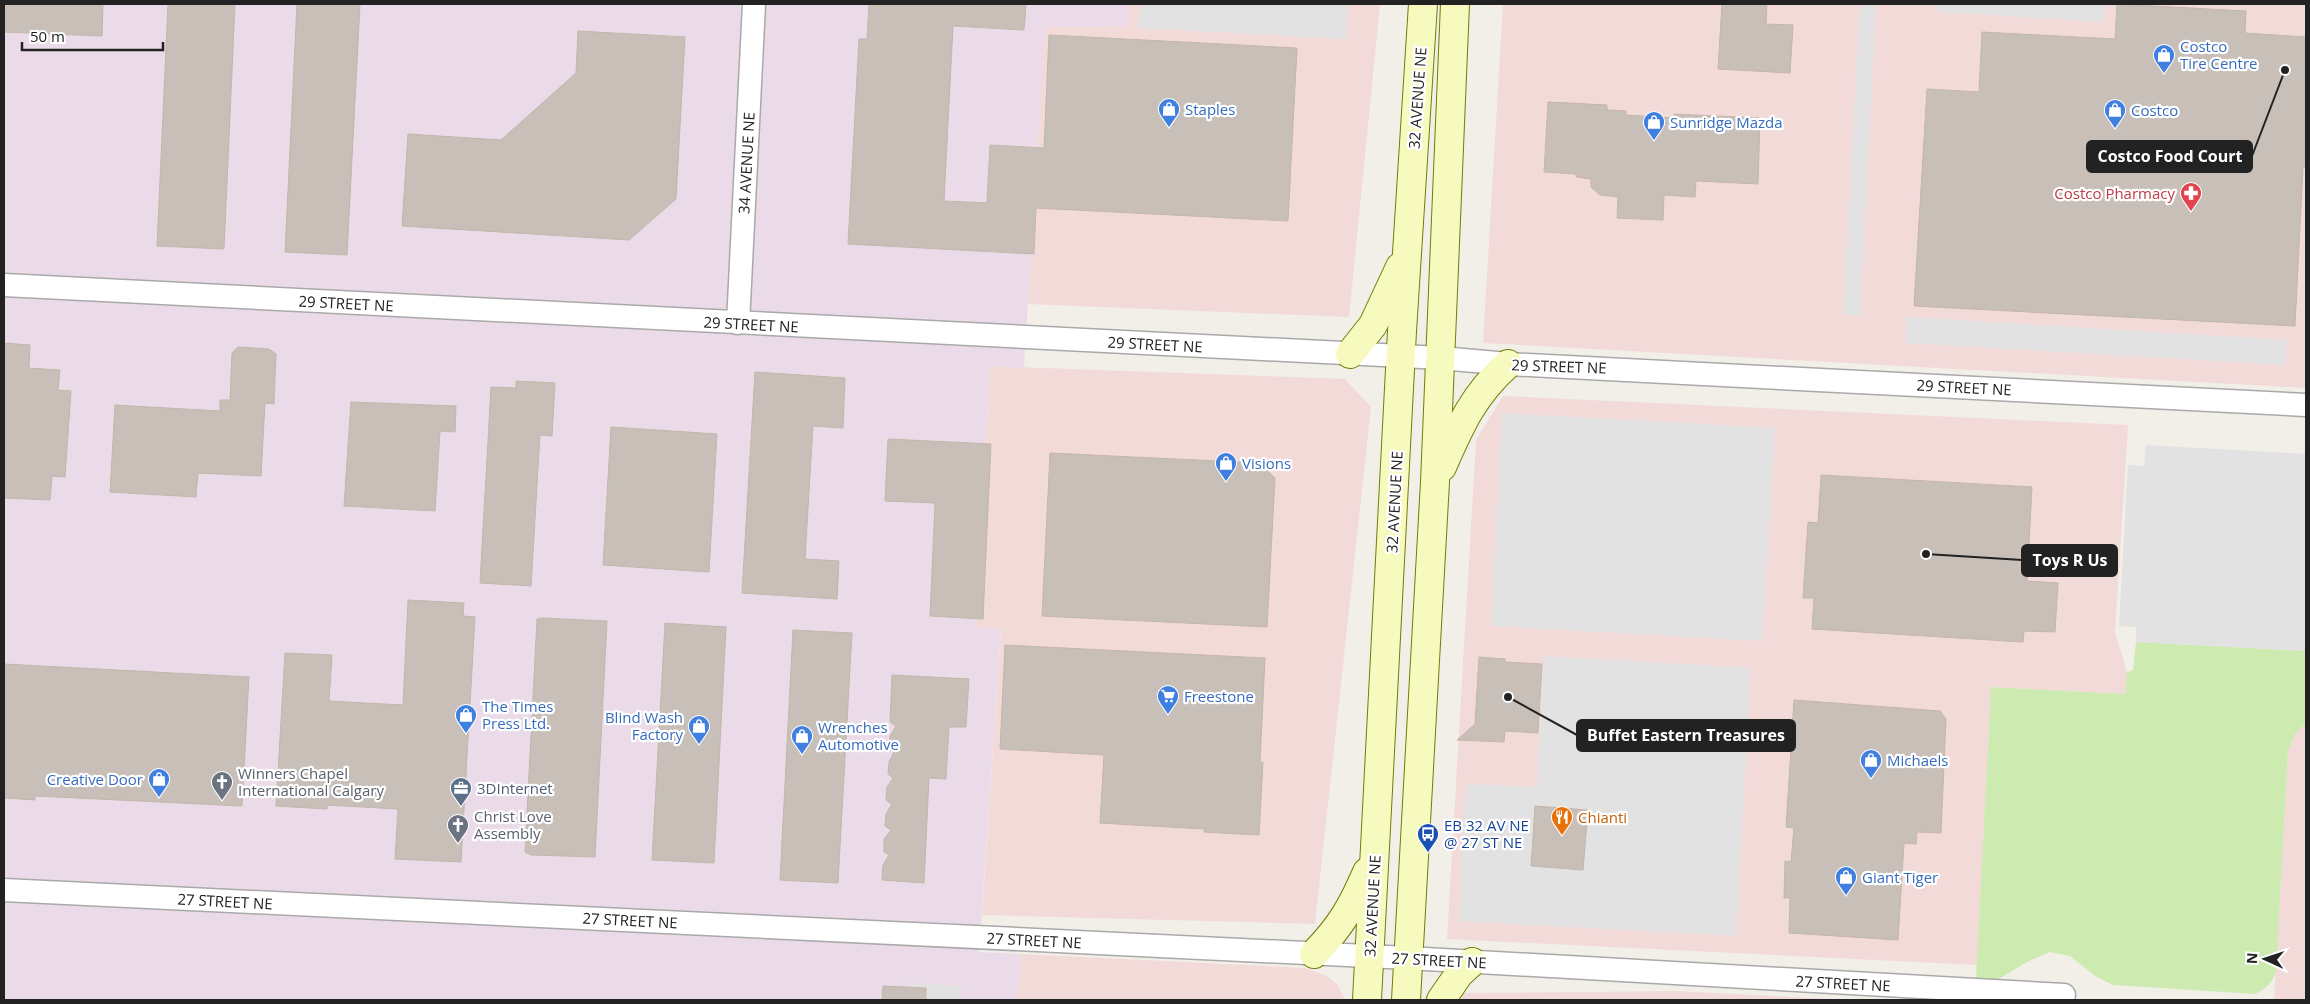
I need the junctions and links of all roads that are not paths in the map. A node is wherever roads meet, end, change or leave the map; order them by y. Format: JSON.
{"nodes":[{"id":1,"x":754,"y":4,"type":"edge"},
{"id":2,"x":1423,"y":4,"type":"edge"},
{"id":3,"x":1455,"y":4,"type":"edge"},
{"id":4,"x":1406,"y":252,"type":"junction"},
{"id":5,"x":4,"y":286,"type":"edge"},
{"id":6,"x":738,"y":323,"type":"junction"},
{"id":7,"x":1350,"y":354,"type":"junction"},
{"id":8,"x":1401,"y":357,"type":"junction"},
{"id":9,"x":1441,"y":358,"type":"junction"},
{"id":10,"x":1508,"y":364,"type":"junction"},
{"id":11,"x":2306,"y":405,"type":"edge"},
{"id":12,"x":1435,"y":482,"type":"junction"},
{"id":13,"x":1374,"y":854,"type":"junction"},
{"id":14,"x":4,"y":890,"type":"edge"},
{"id":15,"x":1314,"y":954,"type":"junction"},
{"id":16,"x":1369,"y":957,"type":"junction"},
{"id":17,"x":1408,"y":958,"type":"junction"},
{"id":18,"x":1472,"y":962,"type":"junction"},
{"id":19,"x":2064,"y":995,"type":"dead end"},
{"id":20,"x":1367,"y":1000,"type":"edge"},
{"id":21,"x":1406,"y":1000,"type":"edge"},
{"id":22,"x":1441,"y":1000,"type":"edge"}],
"edges":[{"from":1,"to":6,"type":"street","name":"34 AVENUE NE"},
{"from":2,"to":4,"type":"main road","name":"32 AVENUE NE"},
{"from":3,"to":9,"type":"main road"},
{"from":4,"to":7,"type":"main road"},
{"from":4,"to":8,"type":"main road","name":"32 AVENUE NE"},
{"from":5,"to":6,"type":"street","name":"29 STREET NE"},
{"from":6,"to":7,"type":"street","name":"29 STREET NE"},
{"from":7,"to":8,"type":"street","name":"29 STREET NE"},
{"from":8,"to":9,"type":"street","name":"29 STREET NE"},
{"from":8,"to":13,"type":"main road","name":"32 AVENUE NE"},
{"from":9,"to":10,"type":"street","name":"29 STREET NE"},
{"from":9,"to":12,"type":"main road"},
{"from":10,"to":11,"type":"street","name":"29 STREET NE"},
{"from":10,"to":12,"type":"main road"},
{"from":12,"to":17,"type":"main road"},
{"from":13,"to":15,"type":"main road"},
{"from":13,"to":16,"type":"main road","name":"32 AVENUE NE"},
{"from":14,"to":15,"type":"street","name":"27 STREET NE"},
{"from":15,"to":16,"type":"street","name":"27 STREET NE"},
{"from":16,"to":17,"type":"street","name":"27 STREET NE"},
{"from":16,"to":20,"type":"main road","name":"32 AVENUE NE"},
{"from":17,"to":18,"type":"street","name":"27 STREET NE"},
{"from":17,"to":21,"type":"main road"},
{"from":18,"to":19,"type":"street","name":"27 STREET NE"},
{"from":18,"to":22,"type":"main road"}]}
